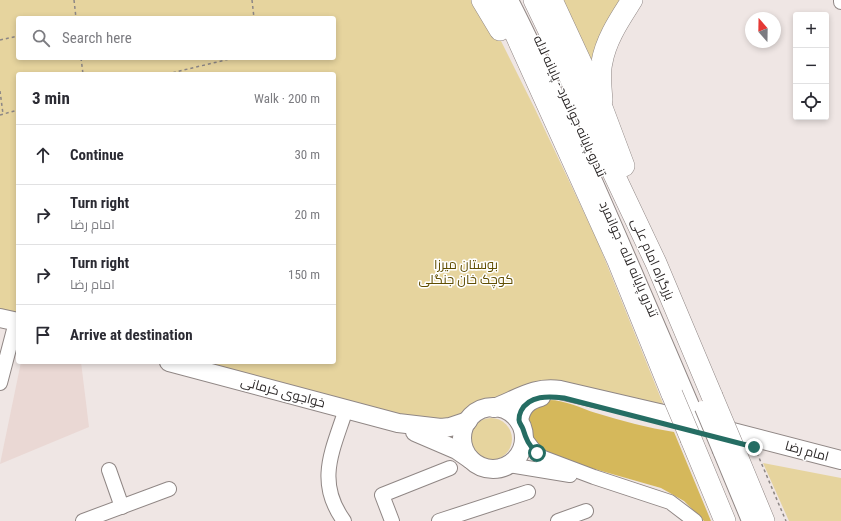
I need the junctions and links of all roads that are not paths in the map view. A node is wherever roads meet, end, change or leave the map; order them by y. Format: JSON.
{"nodes":[{"id":1,"x":482,"y":0,"type":"edge"},
{"id":2,"x":500,"y":0,"type":"edge"},
{"id":3,"x":511,"y":0,"type":"edge"},
{"id":4,"x":522,"y":0,"type":"edge"},
{"id":5,"x":534,"y":0,"type":"edge"},
{"id":6,"x":552,"y":0,"type":"edge"},
{"id":7,"x":632,"y":0,"type":"edge"},
{"id":8,"x":603,"y":110,"type":"junction"},
{"id":9,"x":559,"y":130,"type":"junction"},
{"id":10,"x":656,"y":263,"type":"junction"},
{"id":11,"x":11,"y":320,"type":"edge"},
{"id":12,"x":177,"y":364,"type":"edge"},
{"id":13,"x":0,"y":383,"type":"edge"},
{"id":14,"x":703,"y":405,"type":"junction"},
{"id":15,"x":494,"y":408,"type":"junction"},
{"id":16,"x":346,"y":409,"type":"junction"},
{"id":17,"x":468,"y":421,"type":"junction"},
{"id":18,"x":398,"y":423,"type":"junction"},
{"id":19,"x":522,"y":429,"type":"junction"},
{"id":20,"x":722,"y":450,"type":"junction"},
{"id":21,"x":470,"y":459,"type":"junction"},
{"id":22,"x":841,"y":460,"type":"edge"},
{"id":23,"x":509,"y":464,"type":"junction"},
{"id":24,"x":450,"y":468,"type":"dead end"},
{"id":25,"x":841,"y":468,"type":"edge"},
{"id":26,"x":109,"y":470,"type":"dead end"},
{"id":27,"x":594,"y":477,"type":"junction"},
{"id":28,"x":169,"y":489,"type":"dead end"},
{"id":29,"x":528,"y":492,"type":"dead end"},
{"id":30,"x":122,"y":507,"type":"junction"},
{"id":31,"x":586,"y":511,"type":"dead end"},
{"id":32,"x":83,"y":521,"type":"edge"},
{"id":33,"x":344,"y":521,"type":"edge"},
{"id":34,"x":392,"y":521,"type":"edge"},
{"id":35,"x":439,"y":521,"type":"edge"},
{"id":36,"x":558,"y":521,"type":"edge"},
{"id":37,"x":695,"y":521,"type":"edge"},
{"id":38,"x":725,"y":521,"type":"edge"},
{"id":39,"x":740,"y":521,"type":"edge"},
{"id":40,"x":750,"y":521,"type":"edge"},
{"id":41,"x":764,"y":521,"type":"edge"}],
"edges":[{"from":1,"to":9,"type":"highway"},
{"from":2,"to":9,"type":"highway"},
{"from":3,"to":14,"type":"street","name":"تندرو پایانه لاله - جوانمرد"},
{"from":4,"to":14,"type":"street","name":"تندرو پایانه جوانمرد - پایانه لاله"},
{"from":5,"to":10,"type":"highway","name":"بزرگراه امام علی"},
{"from":6,"to":8,"type":"highway"},
{"from":7,"to":8,"type":"highway"},
{"from":8,"to":10,"type":"highway"},
{"from":9,"to":38,"type":"highway","bridge":true},
{"from":10,"to":14,"type":"highway","name":"بزرگراه امام علی"},
{"from":11,"to":13,"type":"street"},
{"from":12,"to":16,"type":"main road","name":"خواجوی کرمانی"},
{"from":14,"to":20,"type":"highway","name":"بزرگراه امام علی","bridge":true},
{"from":15,"to":17,"type":"main road"},
{"from":15,"to":19,"type":"main road"},
{"from":15,"to":22,"type":"main road","name":"امام رضا"},
{"from":16,"to":18,"type":"main road","name":"خواجوی کرمانی"},
{"from":16,"to":33,"type":"street"},
{"from":17,"to":18,"type":"main road"},
{"from":17,"to":21,"type":"main road"},
{"from":18,"to":21,"type":"main road"},
{"from":19,"to":23,"type":"main road"},
{"from":19,"to":25,"type":"main road","name":"امام رضا"},
{"from":19,"to":27,"type":"street"},
{"from":20,"to":39,"type":"street"},
{"from":20,"to":40,"type":"street"},
{"from":20,"to":41,"type":"highway","name":"بزرگراه امام علی"},
{"from":21,"to":23,"type":"main road"},
{"from":23,"to":27,"type":"street"},
{"from":24,"to":34,"type":"street"},
{"from":26,"to":30,"type":"street"},
{"from":27,"to":37,"type":"street"},
{"from":28,"to":30,"type":"street"},
{"from":29,"to":35,"type":"street"},
{"from":30,"to":32,"type":"street"},
{"from":31,"to":36,"type":"street"}]}
